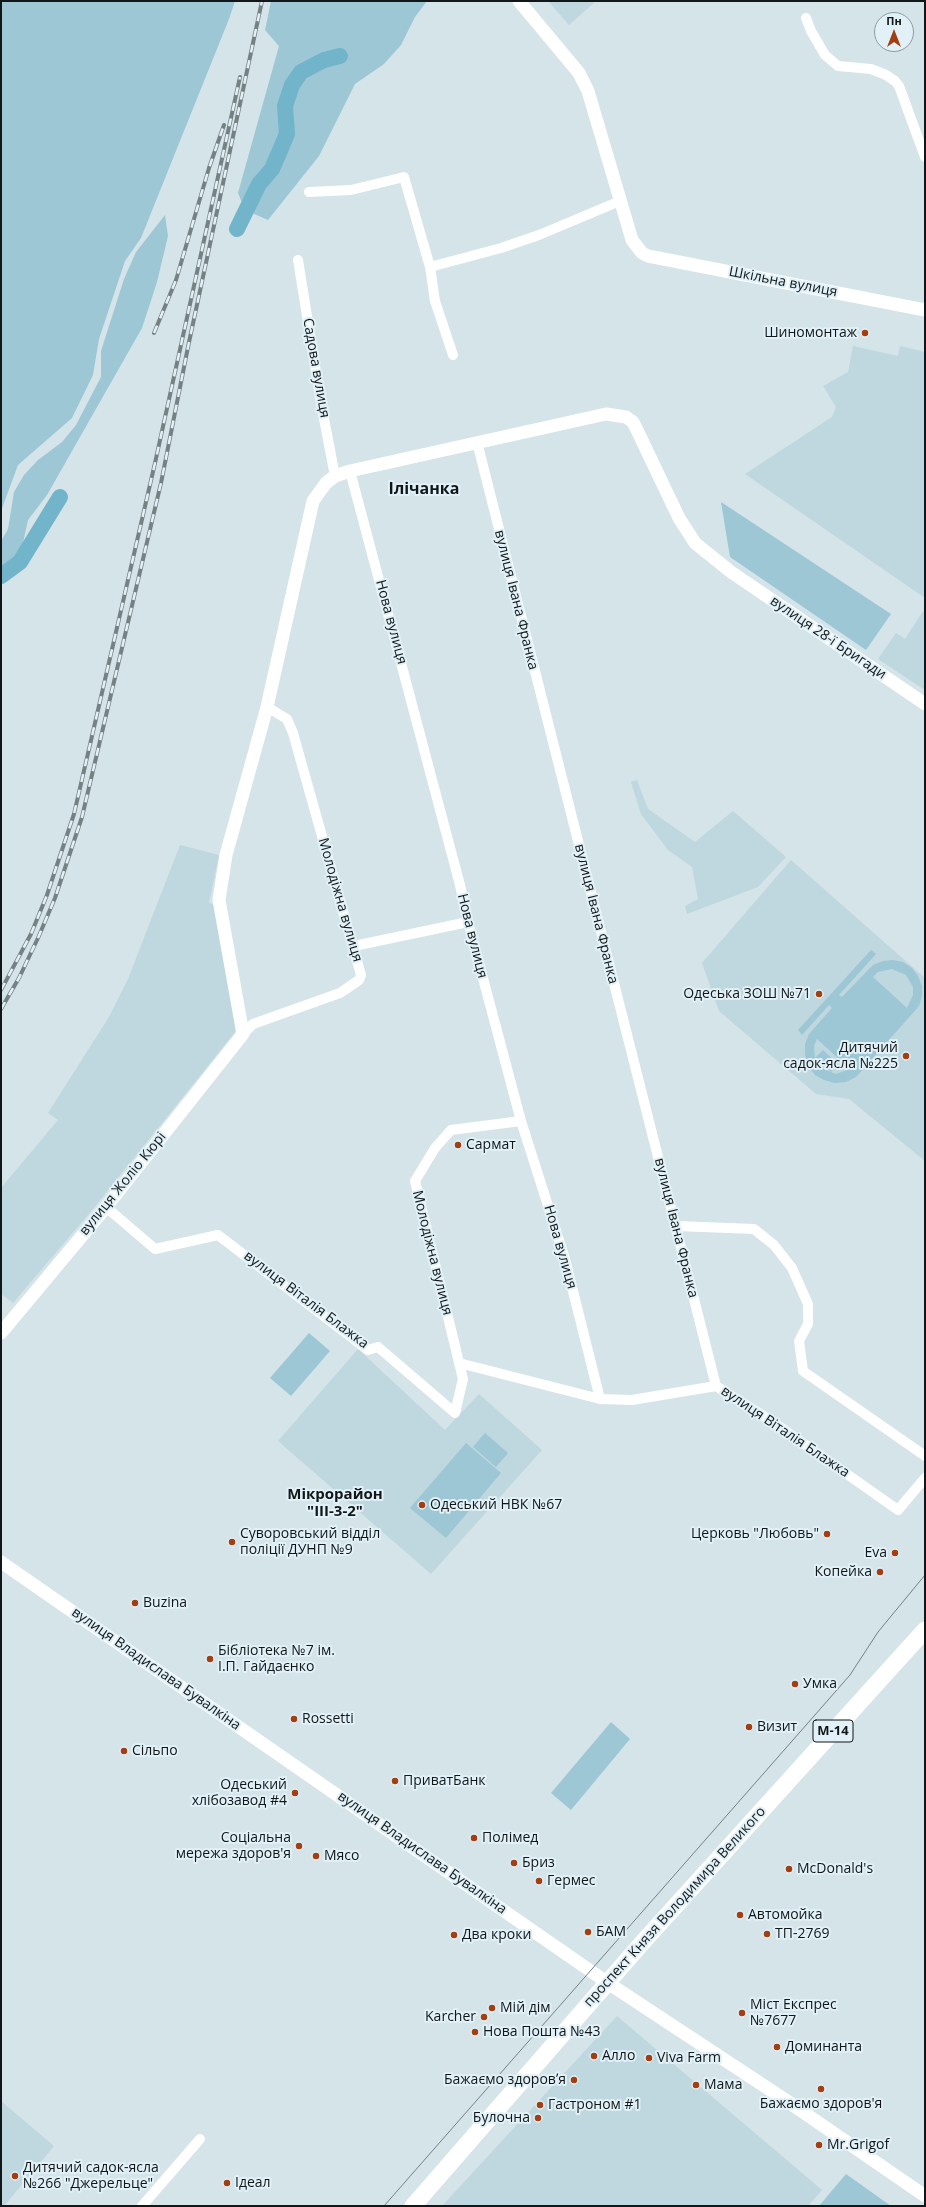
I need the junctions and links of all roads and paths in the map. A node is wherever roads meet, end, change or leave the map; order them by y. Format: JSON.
{"nodes":[{"id":1,"x":519,"y":1,"type":"edge"},
{"id":2,"x":806,"y":18,"type":"dead end"},
{"id":3,"x":925,"y":157,"type":"edge"},
{"id":4,"x":309,"y":192,"type":"dead end"},
{"id":5,"x":620,"y":201,"type":"junction"},
{"id":6,"x":298,"y":260,"type":"dead end"},
{"id":7,"x":430,"y":267,"type":"junction"},
{"id":8,"x":925,"y":310,"type":"edge"},
{"id":9,"x":453,"y":355,"type":"dead end"},
{"id":10,"x":477,"y":442,"type":"junction"},
{"id":11,"x":350,"y":470,"type":"junction"},
{"id":12,"x":336,"y":476,"type":"junction"},
{"id":13,"x":925,"y":704,"type":"edge"},
{"id":14,"x":267,"y":707,"type":"junction"},
{"id":15,"x":468,"y":922,"type":"junction"},
{"id":16,"x":354,"y":946,"type":"junction"},
{"id":17,"x":243,"y":1034,"type":"junction"},
{"id":18,"x":521,"y":1121,"type":"junction"},
{"id":19,"x":106,"y":1207,"type":"junction"},
{"id":20,"x":677,"y":1226,"type":"junction"},
{"id":21,"x":1,"y":1333,"type":"edge"},
{"id":22,"x":459,"y":1363,"type":"junction"},
{"id":23,"x":716,"y":1386,"type":"junction"},
{"id":24,"x":600,"y":1399,"type":"junction"},
{"id":25,"x":925,"y":1456,"type":"edge"},
{"id":26,"x":925,"y":1478,"type":"edge"},
{"id":27,"x":1,"y":1562,"type":"edge"},
{"id":28,"x":925,"y":1630,"type":"edge"},
{"id":29,"x":608,"y":1983,"type":"junction"},
{"id":30,"x":200,"y":2140,"type":"dead end"},
{"id":31,"x":925,"y":2196,"type":"edge"},
{"id":32,"x":142,"y":2206,"type":"edge"},
{"id":33,"x":413,"y":2206,"type":"edge"}],
"edges":[{"from":1,"to":5,"type":"street"},
{"from":2,"to":3,"type":"street"},
{"from":4,"to":7,"type":"street"},
{"from":5,"to":7,"type":"street"},
{"from":5,"to":8,"type":"street","name":"Шкільна вулиця"},
{"from":6,"to":12,"type":"street","name":"Садова вулиця"},
{"from":7,"to":9,"type":"street"},
{"from":10,"to":11,"type":"street","name":"вулиця 28-ї Бригади"},
{"from":10,"to":13,"type":"street","name":"вулиця 28-ї Бригади"},
{"from":10,"to":20,"type":"street","name":"вулиця Івана Франка"},
{"from":11,"to":12,"type":"street","name":"вулиця 28-ї Бригади"},
{"from":11,"to":15,"type":"street","name":"Нова вулиця"},
{"from":12,"to":14,"type":"street","name":"вулиця 28-ї Бригади"},
{"from":14,"to":16,"type":"street","name":"Молодіжна вулиця"},
{"from":14,"to":17,"type":"street","name":"вулиця 28-ї Бригади"},
{"from":15,"to":16,"type":"street"},
{"from":15,"to":18,"type":"street","name":"Нова вулиця"},
{"from":16,"to":17,"type":"street","name":"Молодіжна вулиця"},
{"from":17,"to":19,"type":"street","name":"вулиця Жоліо Кюрі"},
{"from":18,"to":22,"type":"street","name":"Молодіжна вулиця"},
{"from":18,"to":24,"type":"street","name":"Нова вулиця"},
{"from":19,"to":21,"type":"street","name":"вулиця Жоліо Кюрі"},
{"from":19,"to":22,"type":"street","name":"вулиця Віталія Блажка"},
{"from":20,"to":23,"type":"street","name":"вулиця Івана Франка"},
{"from":20,"to":25,"type":"street"},
{"from":22,"to":24,"type":"street","name":"вулиця Віталія Блажка"},
{"from":23,"to":24,"type":"street","name":"вулиця Віталія Блажка"},
{"from":23,"to":26,"type":"street","name":"вулиця Віталія Блажка"},
{"from":27,"to":29,"type":"street","name":"вулиця Владислава Бувалкіна"},
{"from":28,"to":29,"type":"highway","name":"проспект Князя Володимира Великого","number":"М-14"},
{"from":29,"to":31,"type":"street","name":"вулиця Владислава Бувалкіна"},
{"from":29,"to":33,"type":"highway","name":"проспект Князя Володимира Великого","number":"М-14"},
{"from":30,"to":32,"type":"street"}]}
